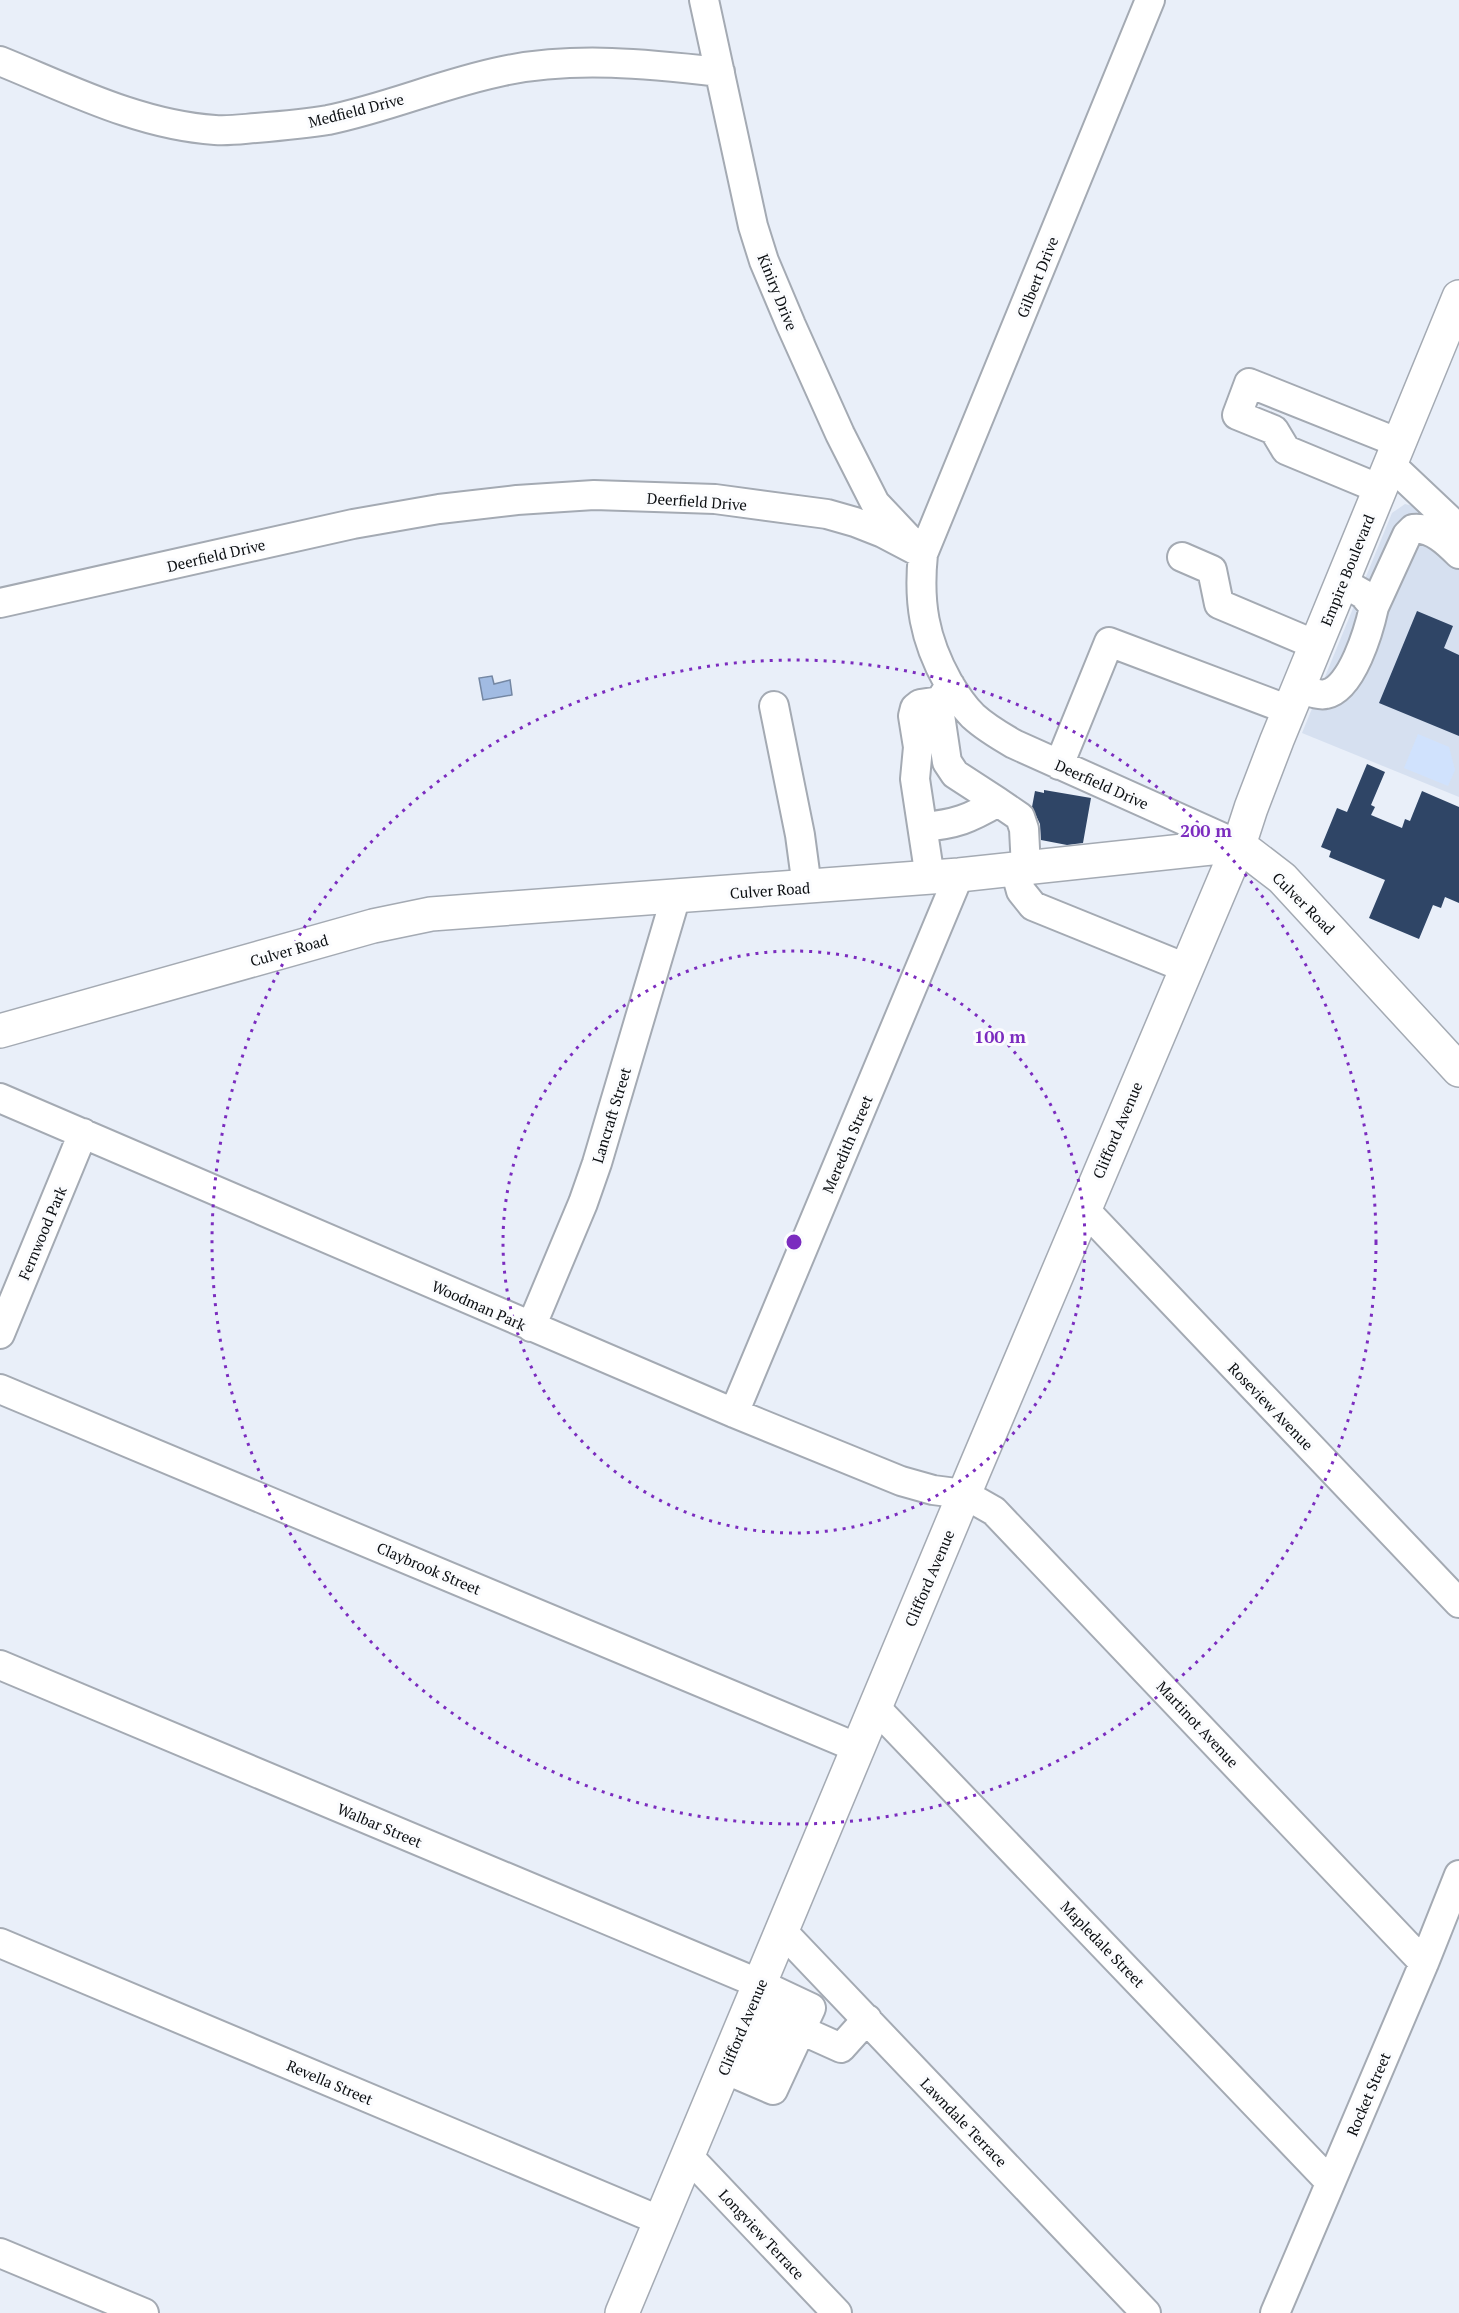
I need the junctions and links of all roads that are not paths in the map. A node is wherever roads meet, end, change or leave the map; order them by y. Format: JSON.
{"nodes":[{"id":1,"x":704,"y":0,"type":"edge"},
{"id":2,"x":1150,"y":0,"type":"edge"},
{"id":3,"x":0,"y":61,"type":"edge"},
{"id":4,"x":720,"y":72,"type":"junction"},
{"id":5,"x":1459,"y":297,"type":"edge"},
{"id":6,"x":1390,"y":465,"type":"junction"},
{"id":7,"x":1453,"y":536,"type":"edge"},
{"id":8,"x":923,"y":554,"type":"junction"},
{"id":9,"x":1182,"y":557,"type":"dead end"},
{"id":10,"x":1342,"y":582,"type":"junction"},
{"id":11,"x":0,"y":603,"type":"edge"},
{"id":12,"x":1374,"y":607,"type":"junction"},
{"id":13,"x":1316,"y":645,"type":"junction"},
{"id":14,"x":945,"y":693,"type":"junction"},
{"id":15,"x":1294,"y":699,"type":"junction"},
{"id":16,"x":774,"y":705,"type":"dead end"},
{"id":17,"x":1059,"y":765,"type":"junction"},
{"id":18,"x":998,"y":802,"type":"junction"},
{"id":19,"x":923,"y":827,"type":"junction"},
{"id":20,"x":1239,"y":845,"type":"junction"},
{"id":21,"x":1021,"y":869,"type":"junction"},
{"id":22,"x":945,"y":877,"type":"junction"},
{"id":23,"x":807,"y":887,"type":"junction"},
{"id":24,"x":676,"y":896,"type":"junction"},
{"id":25,"x":1186,"y":968,"type":"junction"},
{"id":26,"x":0,"y":1031,"type":"edge"},
{"id":27,"x":1459,"y":1070,"type":"edge"},
{"id":28,"x":0,"y":1098,"type":"edge"},
{"id":29,"x":83,"y":1132,"type":"junction"},
{"id":30,"x":1084,"y":1209,"type":"junction"},
{"id":31,"x":531,"y":1327,"type":"junction"},
{"id":32,"x":0,"y":1334,"type":"edge"},
{"id":33,"x":0,"y":1389,"type":"edge"},
{"id":34,"x":734,"y":1413,"type":"junction"},
{"id":35,"x":964,"y":1494,"type":"junction"},
{"id":36,"x":1459,"y":1603,"type":"edge"},
{"id":37,"x":0,"y":1665,"type":"edge"},
{"id":38,"x":875,"y":1707,"type":"junction"},
{"id":39,"x":858,"y":1748,"type":"junction"},
{"id":40,"x":1459,"y":1875,"type":"edge"},
{"id":41,"x":782,"y":1930,"type":"junction"},
{"id":42,"x":0,"y":1943,"type":"edge"},
{"id":43,"x":1424,"y":1963,"type":"junction"},
{"id":44,"x":773,"y":1991,"type":"junction"},
{"id":45,"x":867,"y":2019,"type":"junction"},
{"id":46,"x":801,"y":2030,"type":"junction"},
{"id":47,"x":736,"y":2074,"type":"junction"},
{"id":48,"x":688,"y":2156,"type":"junction"},
{"id":49,"x":1330,"y":2182,"type":"junction"},
{"id":50,"x":661,"y":2221,"type":"junction"},
{"id":51,"x":0,"y":2253,"type":"edge"},
{"id":52,"x":144,"y":2313,"type":"edge"},
{"id":53,"x":622,"y":2313,"type":"edge"},
{"id":54,"x":837,"y":2313,"type":"edge"},
{"id":55,"x":1146,"y":2313,"type":"edge"},
{"id":56,"x":1275,"y":2313,"type":"edge"}],
"edges":[{"from":1,"to":4,"type":"street","name":"Kiniry Drive"},
{"from":2,"to":8,"type":"street","name":"Gilbert Drive"},
{"from":3,"to":4,"type":"street","name":"Medfield Drive"},
{"from":4,"to":8,"type":"street","name":"Kiniry Drive"},
{"from":5,"to":6,"type":"main road","name":"Empire Boulevard"},
{"from":6,"to":6,"type":"street"},
{"from":6,"to":7,"type":"street"},
{"from":6,"to":10,"type":"main road","name":"Empire Boulevard"},
{"from":7,"to":12,"type":"street"},
{"from":8,"to":11,"type":"street","name":"Deerfield Drive"},
{"from":8,"to":14,"type":"street","name":"Deerfield Drive"},
{"from":9,"to":13,"type":"street"},
{"from":10,"to":12,"type":"street"},
{"from":10,"to":13,"type":"main road","name":"Empire Boulevard"},
{"from":12,"to":15,"type":"street"},
{"from":13,"to":15,"type":"main road","name":"Empire Boulevard"},
{"from":14,"to":17,"type":"street","name":"Deerfield Drive"},
{"from":14,"to":18,"type":"street"},
{"from":14,"to":19,"type":"street"},
{"from":15,"to":17,"type":"street"},
{"from":15,"to":20,"type":"main road","name":"Empire Boulevard"},
{"from":16,"to":23,"type":"street"},
{"from":17,"to":20,"type":"street","name":"Deerfield Drive"},
{"from":18,"to":19,"type":"street"},
{"from":18,"to":21,"type":"street"},
{"from":19,"to":22,"type":"street"},
{"from":20,"to":21,"type":"main road","name":"Culver Road"},
{"from":20,"to":25,"type":"main road","name":"Clifford Avenue"},
{"from":20,"to":27,"type":"main road","name":"Culver Road"},
{"from":21,"to":22,"type":"main road","name":"Culver Road"},
{"from":21,"to":25,"type":"street"},
{"from":22,"to":23,"type":"main road","name":"Culver Road"},
{"from":22,"to":34,"type":"street","name":"Meredith Street"},
{"from":23,"to":24,"type":"main road","name":"Culver Road"},
{"from":24,"to":26,"type":"main road","name":"Culver Road"},
{"from":24,"to":31,"type":"street","name":"Lancraft Street"},
{"from":25,"to":30,"type":"main road","name":"Clifford Avenue"},
{"from":28,"to":29,"type":"street","name":"Woodman Park"},
{"from":29,"to":31,"type":"street","name":"Woodman Park"},
{"from":29,"to":32,"type":"street","name":"Fernwood Park"},
{"from":30,"to":35,"type":"main road","name":"Clifford Avenue"},
{"from":30,"to":36,"type":"street","name":"Roseview Avenue"},
{"from":31,"to":34,"type":"street","name":"Woodman Park"},
{"from":33,"to":39,"type":"street","name":"Claybrook Street"},
{"from":34,"to":35,"type":"street","name":"Woodman Park"},
{"from":35,"to":38,"type":"main road","name":"Clifford Avenue"},
{"from":35,"to":43,"type":"street","name":"Martinot Avenue"},
{"from":37,"to":44,"type":"street","name":"Walbar Street"},
{"from":38,"to":39,"type":"main road","name":"Clifford Avenue"},
{"from":38,"to":49,"type":"street","name":"Mapledale Street"},
{"from":39,"to":41,"type":"main road","name":"Clifford Avenue"},
{"from":40,"to":43,"type":"street","name":"Rocket Street"},
{"from":41,"to":44,"type":"main road","name":"Clifford Avenue"},
{"from":41,"to":45,"type":"street","name":"Lawndale Terrace"},
{"from":42,"to":50,"type":"street","name":"Revella Street"},
{"from":43,"to":49,"type":"street","name":"Rocket Street"},
{"from":44,"to":46,"type":"street","name":"Walbar Street"},
{"from":44,"to":47,"type":"main road","name":"Clifford Avenue"},
{"from":45,"to":46,"type":"street"},
{"from":45,"to":55,"type":"street","name":"Lawndale Terrace"},
{"from":46,"to":47,"type":"street"},
{"from":47,"to":48,"type":"main road","name":"Clifford Avenue"},
{"from":48,"to":50,"type":"main road","name":"Clifford Avenue"},
{"from":48,"to":54,"type":"street","name":"Longview Terrace"},
{"from":49,"to":56,"type":"street","name":"Rocket Street"},
{"from":50,"to":53,"type":"main road","name":"Clifford Avenue"},
{"from":51,"to":52,"type":"street"}]}
